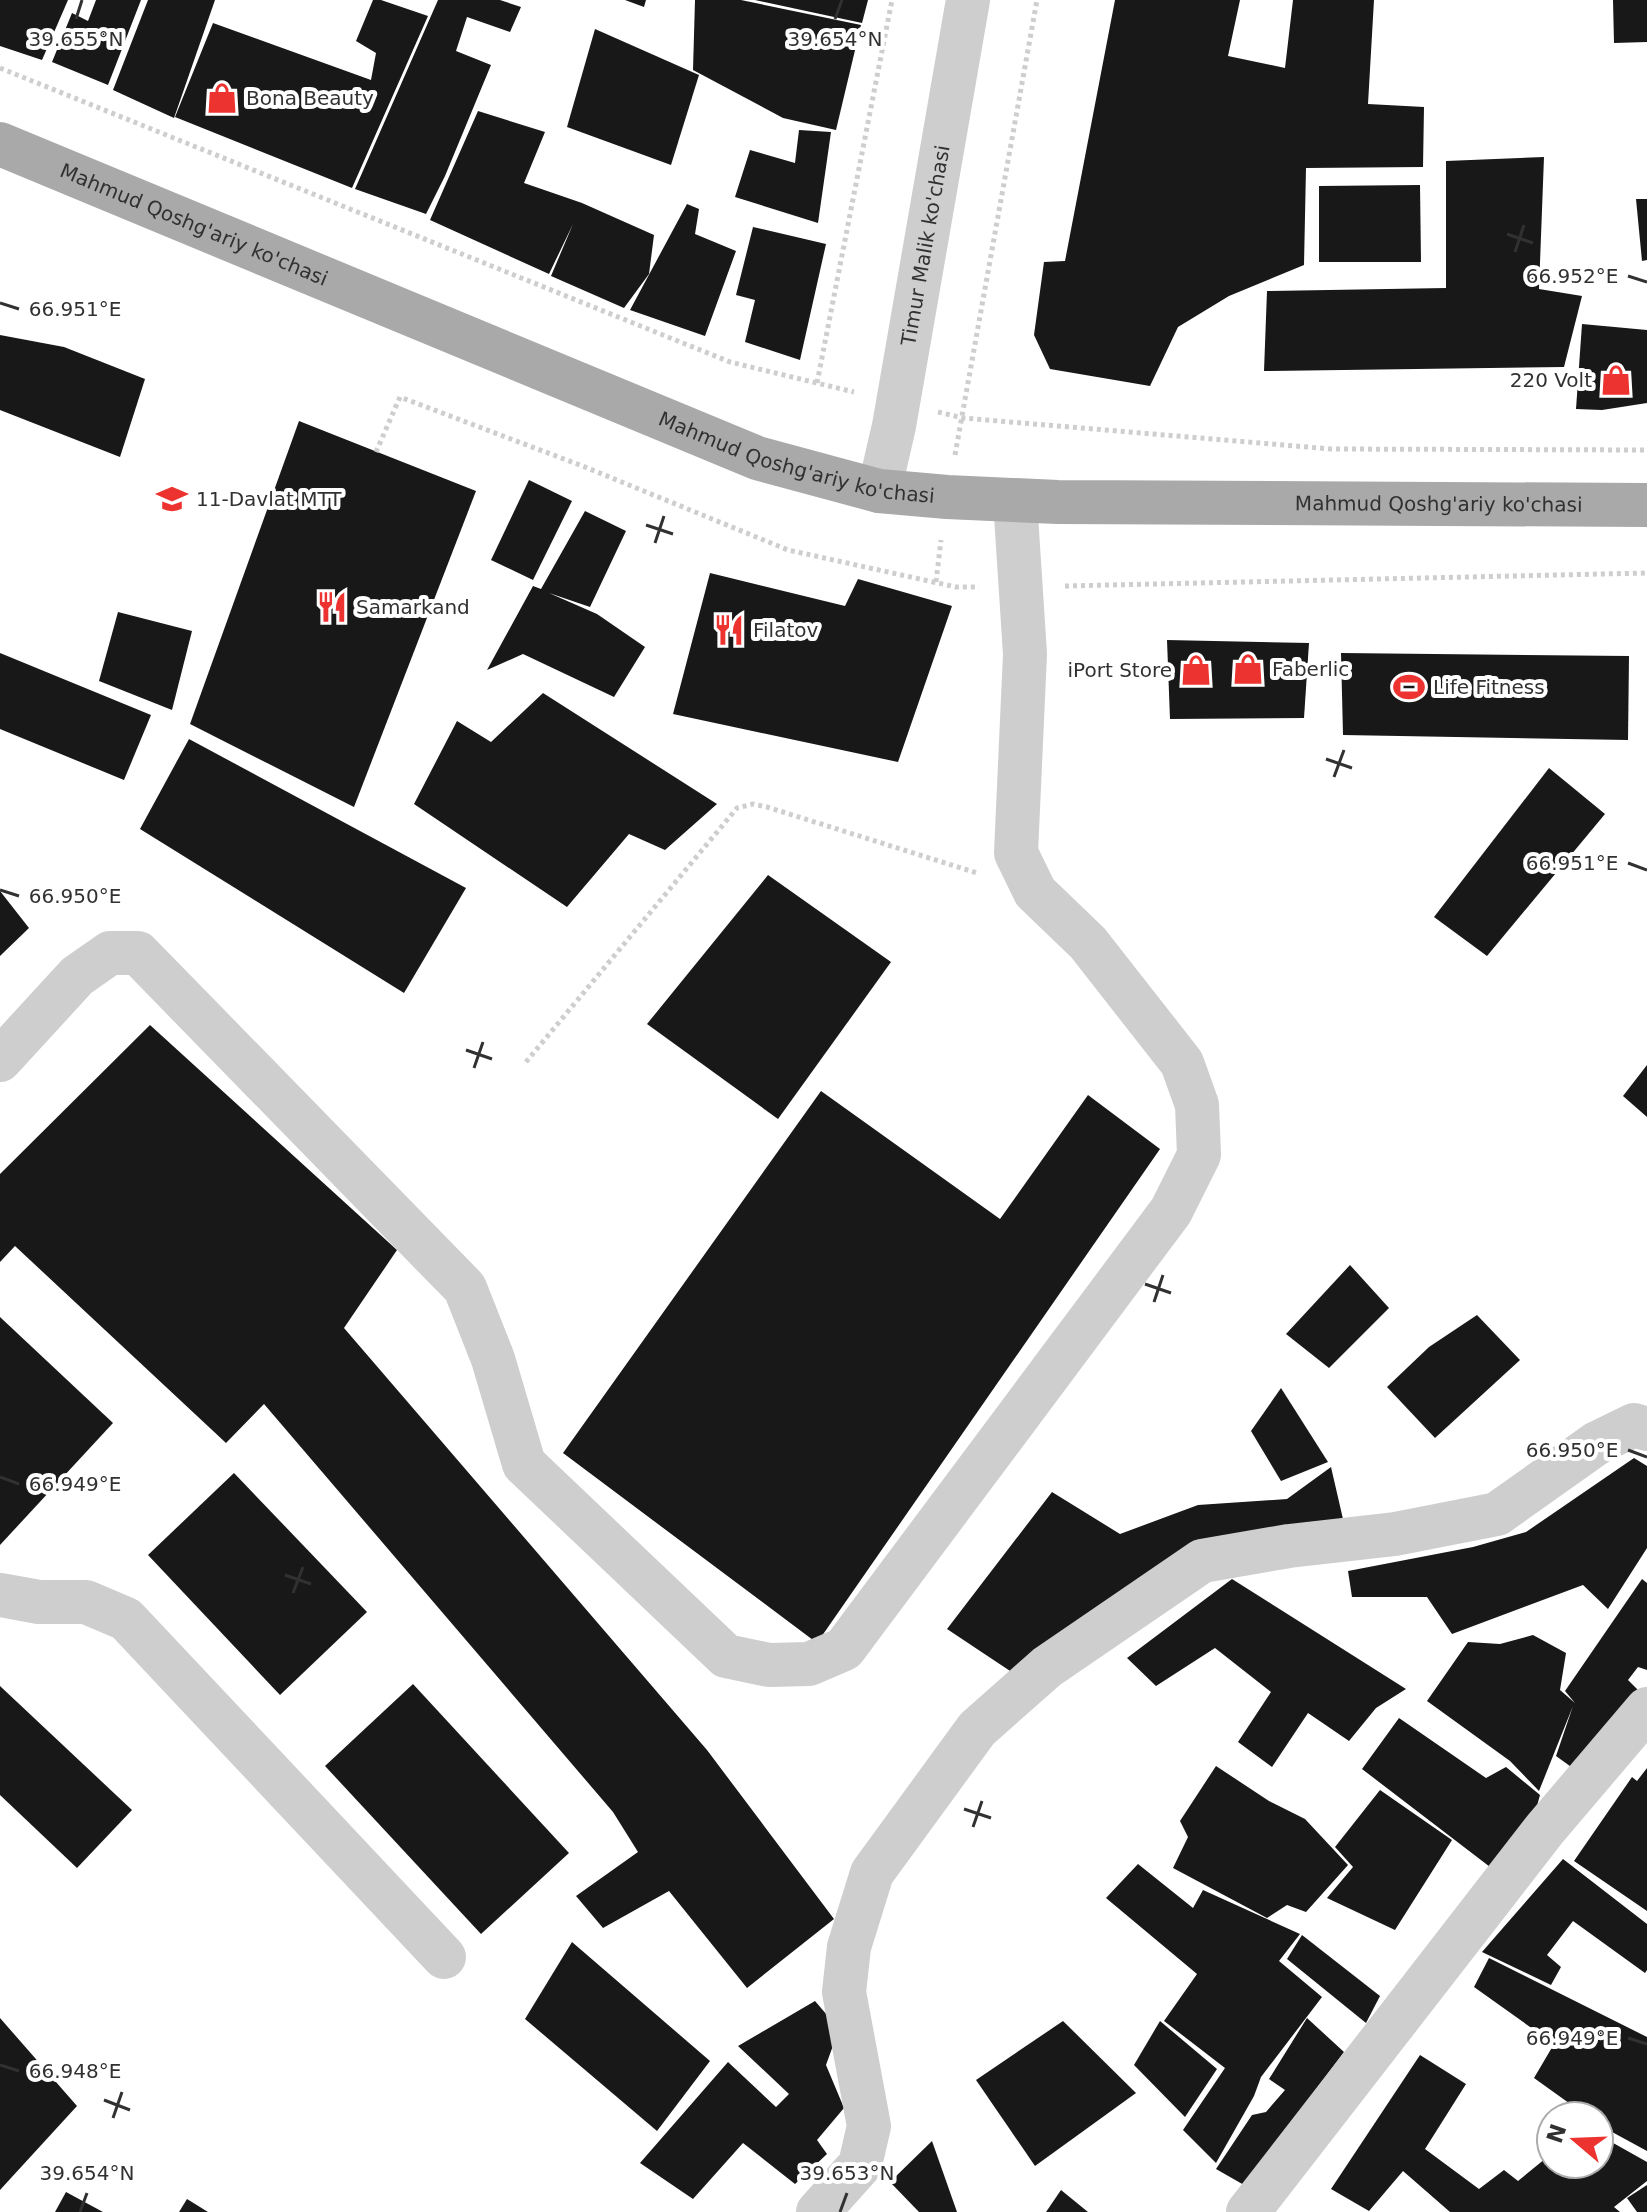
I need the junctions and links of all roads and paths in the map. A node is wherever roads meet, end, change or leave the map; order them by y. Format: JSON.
{"nodes":[{"id":1,"x":892,"y":0,"type":"edge"},
{"id":2,"x":968,"y":0,"type":"edge"},
{"id":3,"x":1037,"y":0,"type":"edge"},
{"id":4,"x":0,"y":68,"type":"edge"},
{"id":5,"x":0,"y":144,"type":"edge"},
{"id":6,"x":817,"y":383,"type":"junction"},
{"id":7,"x":400,"y":397,"type":"dead end"},
{"id":8,"x":897,"y":402,"type":"junction"},
{"id":9,"x":963,"y":418,"type":"junction"},
{"id":10,"x":1647,"y":450,"type":"edge"},
{"id":11,"x":376,"y":452,"type":"dead end"},
{"id":12,"x":879,"y":491,"type":"junction"},
{"id":13,"x":1015,"y":500,"type":"junction"},
{"id":14,"x":1647,"y":505,"type":"edge"},
{"id":15,"x":1035,"y":892,"type":"junction"},
{"id":16,"x":0,"y":1060,"type":"edge"},
{"id":17,"x":526,"y":1062,"type":"dead end"},
{"id":18,"x":1647,"y":1429,"type":"edge"},
{"id":19,"x":0,"y":1595,"type":"edge"},
{"id":20,"x":1647,"y":1709,"type":"edge"},
{"id":21,"x":444,"y":1957,"type":"dead end"},
{"id":22,"x":818,"y":2212,"type":"edge"},
{"id":23,"x":1248,"y":2212,"type":"edge"}],
"edges":[{"from":1,"to":6,"type":"path"},
{"from":2,"to":8,"type":"street","name":"Timur Malik ko'chasi"},
{"from":3,"to":9,"type":"path"},
{"from":4,"to":6,"type":"path"},
{"from":5,"to":12,"type":"main road","name":"Mahmud Qoshg'ariy ko'chasi"},
{"from":6,"to":8,"type":"path"},
{"from":7,"to":11,"type":"path"},
{"from":8,"to":9,"type":"path"},
{"from":8,"to":12,"type":"street","name":"Timur Malik ko'chasi"},
{"from":9,"to":10,"type":"path"},
{"from":12,"to":13,"type":"main road","name":"Mahmud Qoshg'ariy ko'chasi"},
{"from":13,"to":14,"type":"main road","name":"Mahmud Qoshg'ariy ko'chasi"},
{"from":13,"to":15,"type":"street"},
{"from":15,"to":16,"type":"street"},
{"from":15,"to":17,"type":"path"},
{"from":18,"to":22,"type":"street"},
{"from":19,"to":21,"type":"street"},
{"from":20,"to":23,"type":"street"}]}
